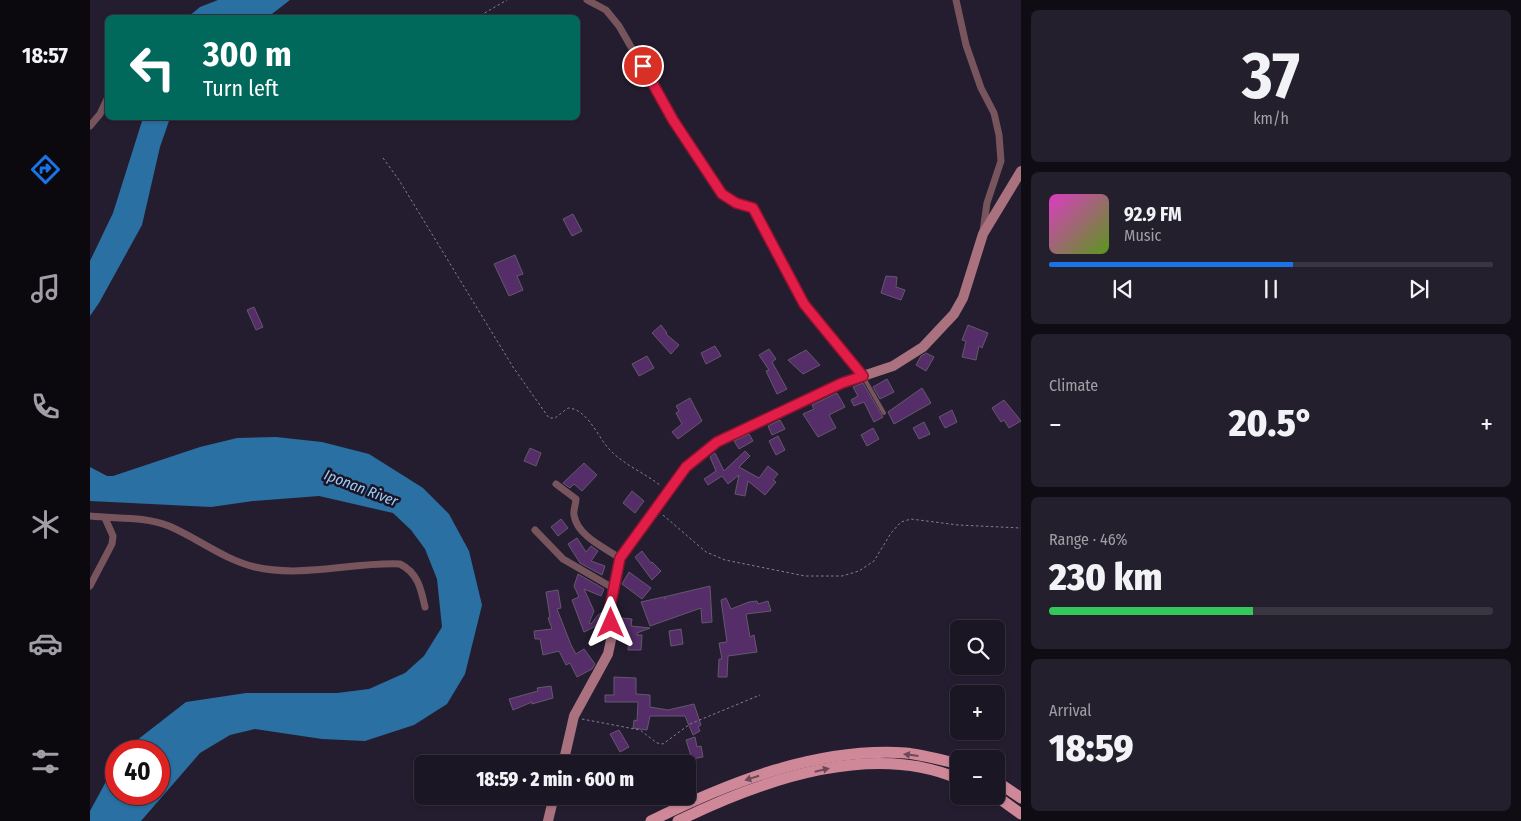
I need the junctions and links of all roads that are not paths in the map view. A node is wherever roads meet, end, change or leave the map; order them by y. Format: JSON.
{"nodes":[{"id":1,"x":587,"y":0,"type":"edge"},
{"id":2,"x":956,"y":0,"type":"edge"},
{"id":3,"x":105,"y":103,"type":"edge"},
{"id":4,"x":90,"y":126,"type":"edge"},
{"id":5,"x":1021,"y":171,"type":"edge"},
{"id":6,"x":982,"y":234,"type":"junction"},
{"id":7,"x":863,"y":376,"type":"junction"},
{"id":8,"x":884,"y":413,"type":"dead end"},
{"id":9,"x":556,"y":484,"type":"dead end"},
{"id":10,"x":90,"y":516,"type":"edge"},
{"id":11,"x":105,"y":518,"type":"junction"},
{"id":12,"x":535,"y":530,"type":"dead end"},
{"id":13,"x":620,"y":558,"type":"junction"},
{"id":14,"x":90,"y":586,"type":"edge"},
{"id":15,"x":613,"y":588,"type":"junction"},
{"id":16,"x":424,"y":608,"type":"dead end"},
{"id":17,"x":565,"y":755,"type":"edge"},
{"id":18,"x":950,"y":762,"type":"edge"},
{"id":19,"x":950,"y":775,"type":"edge"},
{"id":20,"x":1005,"y":787,"type":"edge"},
{"id":21,"x":1021,"y":798,"type":"edge"},
{"id":22,"x":1005,"y":802,"type":"edge"},
{"id":23,"x":552,"y":805,"type":"edge"},
{"id":24,"x":1021,"y":814,"type":"edge"},
{"id":25,"x":548,"y":821,"type":"edge"},
{"id":26,"x":651,"y":821,"type":"edge"},
{"id":27,"x":678,"y":821,"type":"edge"}],
"edges":[{"from":1,"to":7,"type":"street"},
{"from":2,"to":6,"type":"street"},
{"from":3,"to":4,"type":"street"},
{"from":5,"to":6,"type":"street"},
{"from":6,"to":7,"type":"street"},
{"from":7,"to":8,"type":"lane"},
{"from":7,"to":13,"type":"street"},
{"from":9,"to":13,"type":"street"},
{"from":10,"to":11,"type":"street"},
{"from":11,"to":14,"type":"street"},
{"from":11,"to":16,"type":"street"},
{"from":12,"to":15,"type":"street"},
{"from":13,"to":15,"type":"street"},
{"from":15,"to":17,"type":"street"},
{"from":18,"to":26,"type":"main road","one_way":true},
{"from":27,"to":19,"type":"main road","one_way":true},
{"from":20,"to":21,"type":"main road"},
{"from":22,"to":24,"type":"main road"},
{"from":23,"to":25,"type":"street"}]}
